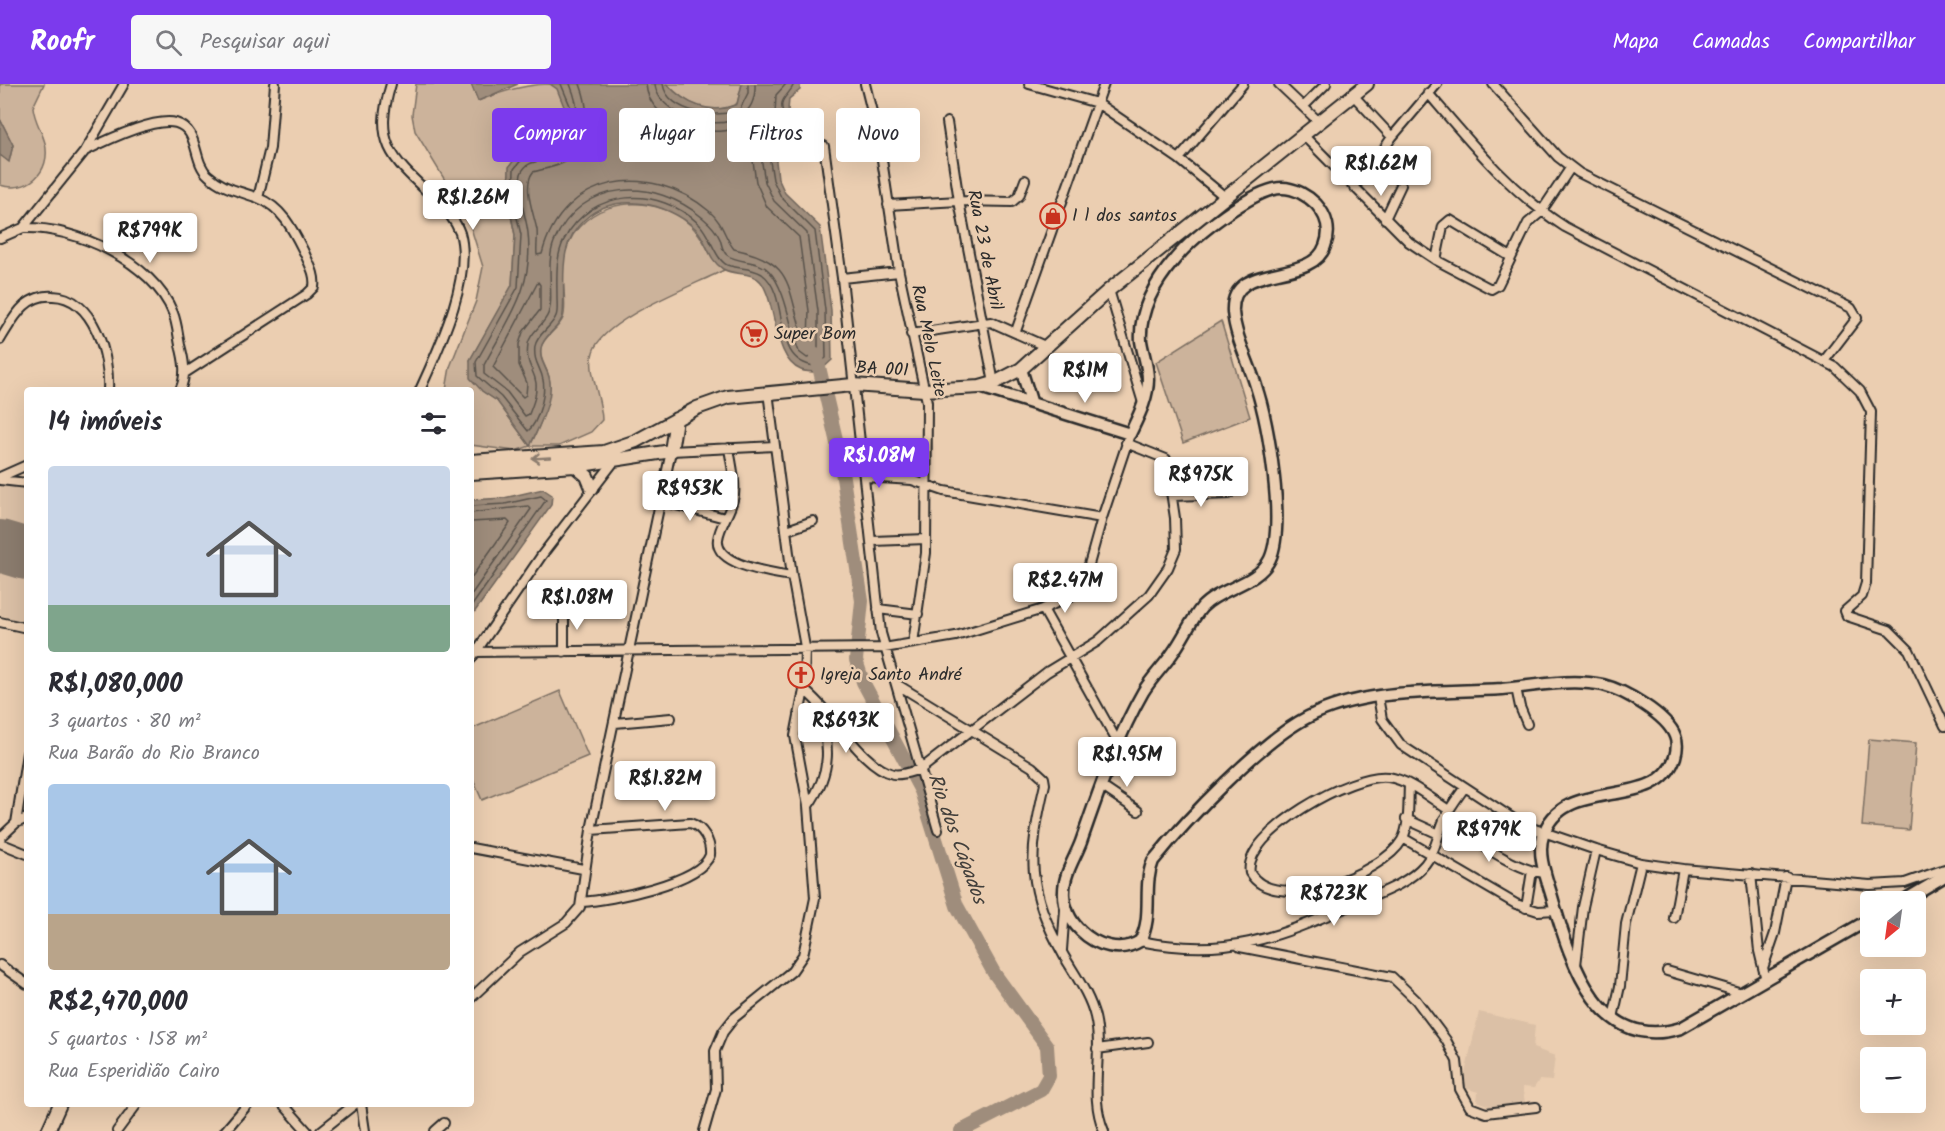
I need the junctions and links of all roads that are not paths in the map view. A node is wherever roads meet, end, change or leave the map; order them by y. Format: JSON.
{"nodes":[{"id":1,"x":124,"y":84,"type":"edge"},
{"id":2,"x":275,"y":84,"type":"edge"},
{"id":3,"x":391,"y":84,"type":"edge"},
{"id":4,"x":865,"y":84,"type":"edge"},
{"id":5,"x":1029,"y":84,"type":"edge"},
{"id":6,"x":1104,"y":84,"type":"edge"},
{"id":7,"x":1243,"y":84,"type":"edge"},
{"id":8,"x":1279,"y":84,"type":"edge"},
{"id":9,"x":1326,"y":84,"type":"edge"},
{"id":10,"x":1367,"y":84,"type":"edge"},
{"id":11,"x":1437,"y":84,"type":"edge"},
{"id":12,"x":1493,"y":84,"type":"edge"},
{"id":13,"x":1428,"y":93,"type":"junction"},
{"id":14,"x":1353,"y":95,"type":"junction"},
{"id":15,"x":1097,"y":103,"type":"junction"},
{"id":16,"x":1303,"y":107,"type":"junction"},
{"id":17,"x":947,"y":122,"type":"dead end"},
{"id":18,"x":1319,"y":122,"type":"junction"},
{"id":19,"x":1302,"y":134,"type":"junction"},
{"id":20,"x":1392,"y":137,"type":"junction"},
{"id":21,"x":824,"y":146,"type":"dead end"},
{"id":22,"x":85,"y":151,"type":"junction"},
{"id":23,"x":1179,"y":159,"type":"junction"},
{"id":24,"x":1375,"y":162,"type":"dead end"},
{"id":25,"x":1571,"y":166,"type":"junction"},
{"id":26,"x":1025,"y":180,"type":"dead end"},
{"id":27,"x":1401,"y":185,"type":"dead end"},
{"id":28,"x":1224,"y":196,"type":"junction"},
{"id":29,"x":258,"y":198,"type":"junction"},
{"id":30,"x":959,"y":201,"type":"junction"},
{"id":31,"x":888,"y":205,"type":"junction"},
{"id":32,"x":1541,"y":212,"type":"junction"},
{"id":33,"x":1385,"y":219,"type":"junction"},
{"id":34,"x":23,"y":228,"type":"junction"},
{"id":35,"x":0,"y":238,"type":"edge"},
{"id":36,"x":1511,"y":257,"type":"junction"},
{"id":37,"x":1436,"y":260,"type":"junction"},
{"id":38,"x":899,"y":272,"type":"junction"},
{"id":39,"x":842,"y":278,"type":"junction"},
{"id":40,"x":1109,"y":290,"type":"junction"},
{"id":41,"x":982,"y":321,"type":"junction"},
{"id":42,"x":1016,"y":331,"type":"junction"},
{"id":43,"x":911,"y":334,"type":"junction"},
{"id":44,"x":0,"y":340,"type":"edge"},
{"id":45,"x":1047,"y":347,"type":"junction"},
{"id":46,"x":1824,"y":361,"type":"junction"},
{"id":47,"x":1021,"y":369,"type":"junction"},
{"id":48,"x":185,"y":373,"type":"junction"},
{"id":49,"x":994,"y":383,"type":"junction"},
{"id":50,"x":851,"y":385,"type":"junction"},
{"id":51,"x":108,"y":387,"type":"edge"},
{"id":52,"x":182,"y":387,"type":"edge"},
{"id":53,"x":421,"y":387,"type":"edge"},
{"id":54,"x":980,"y":387,"type":"junction"},
{"id":55,"x":924,"y":390,"type":"junction"},
{"id":56,"x":768,"y":392,"type":"junction"},
{"id":57,"x":1031,"y":401,"type":"junction"},
{"id":58,"x":1143,"y":404,"type":"junction"},
{"id":59,"x":676,"y":419,"type":"junction"},
{"id":60,"x":1128,"y":439,"type":"junction"},
{"id":61,"x":774,"y":446,"type":"junction"},
{"id":62,"x":729,"y":448,"type":"junction"},
{"id":63,"x":671,"y":451,"type":"junction"},
{"id":64,"x":617,"y":458,"type":"junction"},
{"id":65,"x":474,"y":461,"type":"edge"},
{"id":66,"x":24,"y":466,"type":"edge"},
{"id":67,"x":575,"y":466,"type":"junction"},
{"id":68,"x":474,"y":473,"type":"edge"},
{"id":69,"x":865,"y":477,"type":"junction"},
{"id":70,"x":0,"y":478,"type":"edge"},
{"id":71,"x":24,"y":482,"type":"edge"},
{"id":72,"x":926,"y":484,"type":"junction"},
{"id":73,"x":592,"y":488,"type":"junction"},
{"id":74,"x":1229,"y":494,"type":"dead end"},
{"id":75,"x":1172,"y":496,"type":"junction"},
{"id":76,"x":661,"y":501,"type":"junction"},
{"id":77,"x":725,"y":518,"type":"junction"},
{"id":78,"x":1102,"y":518,"type":"junction"},
{"id":79,"x":813,"y":521,"type":"dead end"},
{"id":80,"x":787,"y":530,"type":"junction"},
{"id":81,"x":926,"y":539,"type":"junction"},
{"id":82,"x":873,"y":541,"type":"junction"},
{"id":83,"x":792,"y":576,"type":"junction"},
{"id":84,"x":878,"y":609,"type":"junction"},
{"id":85,"x":1043,"y":609,"type":"junction"},
{"id":86,"x":564,"y":610,"type":"dead end"},
{"id":87,"x":918,"y":614,"type":"junction"},
{"id":88,"x":0,"y":622,"type":"edge"},
{"id":89,"x":24,"y":627,"type":"edge"},
{"id":90,"x":913,"y":643,"type":"junction"},
{"id":91,"x":809,"y":648,"type":"junction"},
{"id":92,"x":884,"y":648,"type":"junction"},
{"id":93,"x":564,"y":652,"type":"junction"},
{"id":94,"x":629,"y":652,"type":"junction"},
{"id":95,"x":474,"y":655,"type":"edge"},
{"id":96,"x":474,"y":656,"type":"edge"},
{"id":97,"x":1071,"y":658,"type":"junction"},
{"id":98,"x":898,"y":685,"type":"junction"},
{"id":99,"x":1516,"y":688,"type":"junction"},
{"id":100,"x":804,"y":690,"type":"junction"},
{"id":101,"x":1378,"y":697,"type":"junction"},
{"id":102,"x":816,"y":698,"type":"junction"},
{"id":103,"x":671,"y":718,"type":"dead end"},
{"id":104,"x":615,"y":723,"type":"junction"},
{"id":105,"x":1527,"y":724,"type":"dead end"},
{"id":106,"x":1945,"y":726,"type":"edge"},
{"id":107,"x":968,"y":730,"type":"junction"},
{"id":108,"x":1118,"y":743,"type":"junction"},
{"id":109,"x":919,"y":770,"type":"junction"},
{"id":110,"x":24,"y":772,"type":"edge"},
{"id":111,"x":1409,"y":785,"type":"junction"},
{"id":112,"x":1101,"y":786,"type":"junction"},
{"id":113,"x":1465,"y":787,"type":"junction"},
{"id":114,"x":808,"y":806,"type":"junction"},
{"id":115,"x":1449,"y":810,"type":"junction"},
{"id":116,"x":1138,"y":811,"type":"dead end"},
{"id":117,"x":24,"y":819,"type":"edge"},
{"id":118,"x":1406,"y":819,"type":"junction"},
{"id":119,"x":1444,"y":819,"type":"junction"},
{"id":120,"x":16,"y":823,"type":"junction"},
{"id":121,"x":591,"y":830,"type":"junction"},
{"id":122,"x":938,"y":830,"type":"dead end"},
{"id":123,"x":1544,"y":832,"type":"junction"},
{"id":124,"x":1439,"y":834,"type":"junction"},
{"id":125,"x":0,"y":838,"type":"edge"},
{"id":126,"x":1403,"y":838,"type":"junction"},
{"id":127,"x":0,"y":843,"type":"edge"},
{"id":128,"x":474,"y":849,"type":"edge"},
{"id":129,"x":1596,"y":850,"type":"junction"},
{"id":130,"x":24,"y":853,"type":"edge"},
{"id":131,"x":1432,"y":853,"type":"junction"},
{"id":132,"x":1641,"y":863,"type":"junction"},
{"id":133,"x":583,"y":869,"type":"junction"},
{"id":134,"x":1683,"y":869,"type":"junction"},
{"id":135,"x":1945,"y":869,"type":"edge"},
{"id":136,"x":1532,"y":871,"type":"junction"},
{"id":137,"x":1546,"y":873,"type":"junction"},
{"id":138,"x":1751,"y":874,"type":"junction"},
{"id":139,"x":1945,"y":876,"type":"edge"},
{"id":140,"x":1786,"y":877,"type":"junction"},
{"id":141,"x":1920,"y":891,"type":"edge"},
{"id":142,"x":582,"y":902,"type":"junction"},
{"id":143,"x":1065,"y":908,"type":"junction"},
{"id":144,"x":1526,"y":909,"type":"junction"},
{"id":145,"x":1556,"y":910,"type":"junction"},
{"id":146,"x":1674,"y":918,"type":"dead end"},
{"id":147,"x":1860,"y":925,"type":"edge"},
{"id":148,"x":1140,"y":941,"type":"junction"},
{"id":149,"x":1234,"y":946,"type":"junction"},
{"id":150,"x":1062,"y":952,"type":"junction"},
{"id":151,"x":0,"y":965,"type":"edge"},
{"id":152,"x":1575,"y":969,"type":"junction"},
{"id":153,"x":1763,"y":969,"type":"junction"},
{"id":154,"x":1666,"y":971,"type":"dead end"},
{"id":155,"x":1767,"y":980,"type":"junction"},
{"id":156,"x":24,"y":981,"type":"edge"},
{"id":157,"x":1744,"y":994,"type":"junction"},
{"id":158,"x":474,"y":995,"type":"edge"},
{"id":159,"x":1613,"y":1018,"type":"junction"},
{"id":160,"x":1148,"y":1042,"type":"dead end"},
{"id":161,"x":1097,"y":1049,"type":"junction"},
{"id":162,"x":59,"y":1107,"type":"edge"},
{"id":163,"x":135,"y":1107,"type":"edge"},
{"id":164,"x":245,"y":1107,"type":"edge"},
{"id":165,"x":286,"y":1107,"type":"edge"},
{"id":166,"x":351,"y":1107,"type":"edge"},
{"id":167,"x":361,"y":1107,"type":"edge"},
{"id":168,"x":1536,"y":1107,"type":"dead end"},
{"id":169,"x":444,"y":1123,"type":"dead end"},
{"id":170,"x":48,"y":1131,"type":"edge"},
{"id":171,"x":117,"y":1131,"type":"edge"},
{"id":172,"x":225,"y":1131,"type":"edge"},
{"id":173,"x":308,"y":1131,"type":"edge"},
{"id":174,"x":321,"y":1131,"type":"edge"},
{"id":175,"x":365,"y":1131,"type":"edge"},
{"id":176,"x":435,"y":1131,"type":"edge"},
{"id":177,"x":704,"y":1131,"type":"edge"},
{"id":178,"x":1104,"y":1131,"type":"edge"}],
"edges":[{"from":1,"to":22,"type":"street"},
{"from":2,"to":29,"type":"street"},
{"from":3,"to":53,"type":"street"},
{"from":4,"to":31,"type":"street","name":"Rua Melo Leite"},
{"from":5,"to":15,"type":"street"},
{"from":6,"to":15,"type":"street"},
{"from":7,"to":23,"type":"street"},
{"from":8,"to":16,"type":"street"},
{"from":9,"to":16,"type":"street"},
{"from":10,"to":14,"type":"main road","name":"BA 001"},
{"from":11,"to":13,"type":"street"},
{"from":12,"to":25,"type":"street"},
{"from":13,"to":20,"type":"street"},
{"from":13,"to":32,"type":"street"},
{"from":14,"to":18,"type":"main road","name":"BA 001"},
{"from":14,"to":20,"type":"street"},
{"from":15,"to":23,"type":"street"},
{"from":15,"to":42,"type":"street"},
{"from":16,"to":18,"type":"street"},
{"from":17,"to":30,"type":"street","name":"Rua 23 de Abril"},
{"from":18,"to":19,"type":"main road","name":"BA 001"},
{"from":19,"to":28,"type":"main road","name":"BA 001"},
{"from":19,"to":33,"type":"street"},
{"from":20,"to":24,"type":"street"},
{"from":21,"to":39,"type":"street"},
{"from":22,"to":29,"type":"street"},
{"from":22,"to":34,"type":"street"},
{"from":23,"to":28,"type":"street"},
{"from":25,"to":32,"type":"street"},
{"from":25,"to":46,"type":"street"},
{"from":26,"to":30,"type":"street"},
{"from":27,"to":33,"type":"street"},
{"from":28,"to":40,"type":"main road","name":"BA 001"},
{"from":29,"to":48,"type":"street"},
{"from":30,"to":31,"type":"street"},
{"from":30,"to":41,"type":"street","name":"Rua 23 de Abril"},
{"from":31,"to":38,"type":"street","name":"Rua Melo Leite"},
{"from":32,"to":36,"type":"street"},
{"from":32,"to":46,"type":"street"},
{"from":33,"to":37,"type":"street"},
{"from":34,"to":35,"type":"street"},
{"from":34,"to":48,"type":"street"},
{"from":36,"to":37,"type":"street"},
{"from":36,"to":37,"type":"street"},
{"from":38,"to":39,"type":"street"},
{"from":38,"to":43,"type":"street","name":"Rua Melo Leite"},
{"from":39,"to":50,"type":"street"},
{"from":40,"to":45,"type":"main road","name":"BA 001"},
{"from":40,"to":58,"type":"street"},
{"from":41,"to":42,"type":"street"},
{"from":41,"to":43,"type":"street"},
{"from":41,"to":49,"type":"street","name":"Rua 23 de Abril"},
{"from":42,"to":45,"type":"street"},
{"from":43,"to":55,"type":"street","name":"Rua Melo Leite"},
{"from":44,"to":51,"type":"street"},
{"from":45,"to":47,"type":"main road","name":"BA 001"},
{"from":46,"to":106,"type":"street"},
{"from":47,"to":49,"type":"main road","name":"BA 001"},
{"from":47,"to":57,"type":"main road"},
{"from":48,"to":52,"type":"street"},
{"from":49,"to":54,"type":"main road","name":"BA 001"},
{"from":50,"to":55,"type":"main road","name":"BA 001"},
{"from":50,"to":56,"type":"main road","name":"BA 001"},
{"from":50,"to":69,"type":"street"},
{"from":54,"to":55,"type":"main road","name":"BA 001"},
{"from":54,"to":57,"type":"main road"},
{"from":55,"to":72,"type":"street","name":"Rua Melo Leite"},
{"from":56,"to":59,"type":"main road","name":"BA 001"},
{"from":56,"to":61,"type":"street"},
{"from":57,"to":60,"type":"main road"},
{"from":58,"to":60,"type":"main road"},
{"from":58,"to":108,"type":"main road"},
{"from":59,"to":63,"type":"main road"},
{"from":59,"to":65,"type":"main road","name":"BA 001","one_way":true},
{"from":60,"to":75,"type":"street"},
{"from":60,"to":78,"type":"street"},
{"from":61,"to":62,"type":"street"},
{"from":61,"to":80,"type":"street"},
{"from":62,"to":63,"type":"street"},
{"from":62,"to":77,"type":"street"},
{"from":63,"to":64,"type":"main road"},
{"from":63,"to":76,"type":"street"},
{"from":64,"to":67,"type":"main road"},
{"from":64,"to":73,"type":"street"},
{"from":66,"to":70,"type":"street"},
{"from":67,"to":68,"type":"main road"},
{"from":67,"to":73,"type":"main road"},
{"from":69,"to":72,"type":"street"},
{"from":69,"to":82,"type":"street"},
{"from":70,"to":71,"type":"street"},
{"from":72,"to":78,"type":"street"},
{"from":72,"to":81,"type":"street","name":"Rua Melo Leite"},
{"from":73,"to":95,"type":"street"},
{"from":74,"to":75,"type":"street"},
{"from":75,"to":97,"type":"street"},
{"from":76,"to":77,"type":"street"},
{"from":76,"to":94,"type":"street"},
{"from":77,"to":83,"type":"street"},
{"from":78,"to":85,"type":"street"},
{"from":79,"to":80,"type":"street"},
{"from":80,"to":83,"type":"street"},
{"from":81,"to":82,"type":"street"},
{"from":81,"to":87,"type":"street","name":"Rua Melo Leite"},
{"from":82,"to":84,"type":"street"},
{"from":83,"to":91,"type":"street"},
{"from":84,"to":87,"type":"street"},
{"from":84,"to":92,"type":"street"},
{"from":85,"to":90,"type":"street"},
{"from":85,"to":97,"type":"street"},
{"from":86,"to":93,"type":"street"},
{"from":87,"to":90,"type":"street","name":"Rua Melo Leite"},
{"from":88,"to":89,"type":"street"},
{"from":90,"to":92,"type":"street"},
{"from":91,"to":92,"type":"street"},
{"from":91,"to":94,"type":"street"},
{"from":91,"to":100,"type":"street"},
{"from":92,"to":98,"type":"street"},
{"from":93,"to":94,"type":"street"},
{"from":93,"to":96,"type":"street"},
{"from":94,"to":104,"type":"street"},
{"from":97,"to":107,"type":"street"},
{"from":97,"to":108,"type":"street"},
{"from":98,"to":107,"type":"street"},
{"from":98,"to":109,"type":"street"},
{"from":99,"to":101,"type":"main road"},
{"from":99,"to":105,"type":"street"},
{"from":99,"to":123,"type":"main road"},
{"from":100,"to":102,"type":"street"},
{"from":100,"to":114,"type":"street"},
{"from":101,"to":113,"type":"street"},
{"from":101,"to":148,"type":"main road"},
{"from":102,"to":109,"type":"street"},
{"from":102,"to":114,"type":"street"},
{"from":103,"to":104,"type":"street"},
{"from":104,"to":121,"type":"street"},
{"from":107,"to":109,"type":"street"},
{"from":107,"to":150,"type":"street"},
{"from":108,"to":112,"type":"main road"},
{"from":109,"to":122,"type":"street"},
{"from":110,"to":120,"type":"street"},
{"from":111,"to":115,"type":"street"},
{"from":111,"to":118,"type":"street"},
{"from":111,"to":126,"type":"street"},
{"from":112,"to":116,"type":"street"},
{"from":112,"to":143,"type":"main road"},
{"from":113,"to":115,"type":"street"},
{"from":113,"to":123,"type":"street"},
{"from":114,"to":177,"type":"street"},
{"from":115,"to":119,"type":"street"},
{"from":117,"to":120,"type":"street"},
{"from":118,"to":124,"type":"street"},
{"from":118,"to":126,"type":"street"},
{"from":119,"to":124,"type":"street"},
{"from":119,"to":136,"type":"street"},
{"from":120,"to":125,"type":"street"},
{"from":121,"to":133,"type":"street"},
{"from":121,"to":142,"type":"street"},
{"from":123,"to":129,"type":"street"},
{"from":123,"to":137,"type":"main road"},
{"from":124,"to":131,"type":"street"},
{"from":126,"to":131,"type":"street"},
{"from":127,"to":130,"type":"street"},
{"from":128,"to":133,"type":"street"},
{"from":129,"to":132,"type":"street"},
{"from":129,"to":152,"type":"street"},
{"from":131,"to":144,"type":"street"},
{"from":131,"to":149,"type":"street"},
{"from":132,"to":134,"type":"street"},
{"from":132,"to":159,"type":"street"},
{"from":133,"to":142,"type":"street"},
{"from":134,"to":138,"type":"street"},
{"from":134,"to":146,"type":"street"},
{"from":135,"to":140,"type":"street"},
{"from":136,"to":137,"type":"street"},
{"from":136,"to":144,"type":"street"},
{"from":137,"to":145,"type":"main road"},
{"from":138,"to":140,"type":"street"},
{"from":138,"to":153,"type":"street"},
{"from":139,"to":141,"type":"main road"},
{"from":140,"to":153,"type":"street"},
{"from":142,"to":158,"type":"street"},
{"from":143,"to":148,"type":"main road"},
{"from":143,"to":150,"type":"street"},
{"from":144,"to":145,"type":"street"},
{"from":145,"to":152,"type":"main road"},
{"from":147,"to":155,"type":"main road"},
{"from":148,"to":149,"type":"street"},
{"from":149,"to":168,"type":"street"},
{"from":150,"to":161,"type":"street"},
{"from":151,"to":156,"type":"street"},
{"from":152,"to":159,"type":"main road"},
{"from":153,"to":155,"type":"street"},
{"from":154,"to":157,"type":"street"},
{"from":155,"to":157,"type":"main road"},
{"from":157,"to":159,"type":"main road"},
{"from":160,"to":161,"type":"street"},
{"from":161,"to":178,"type":"street"},
{"from":162,"to":170,"type":"main road"},
{"from":163,"to":171,"type":"street"},
{"from":164,"to":172,"type":"street"},
{"from":165,"to":173,"type":"street"},
{"from":166,"to":174,"type":"street"},
{"from":167,"to":175,"type":"street"},
{"from":169,"to":176,"type":"street"}]}
